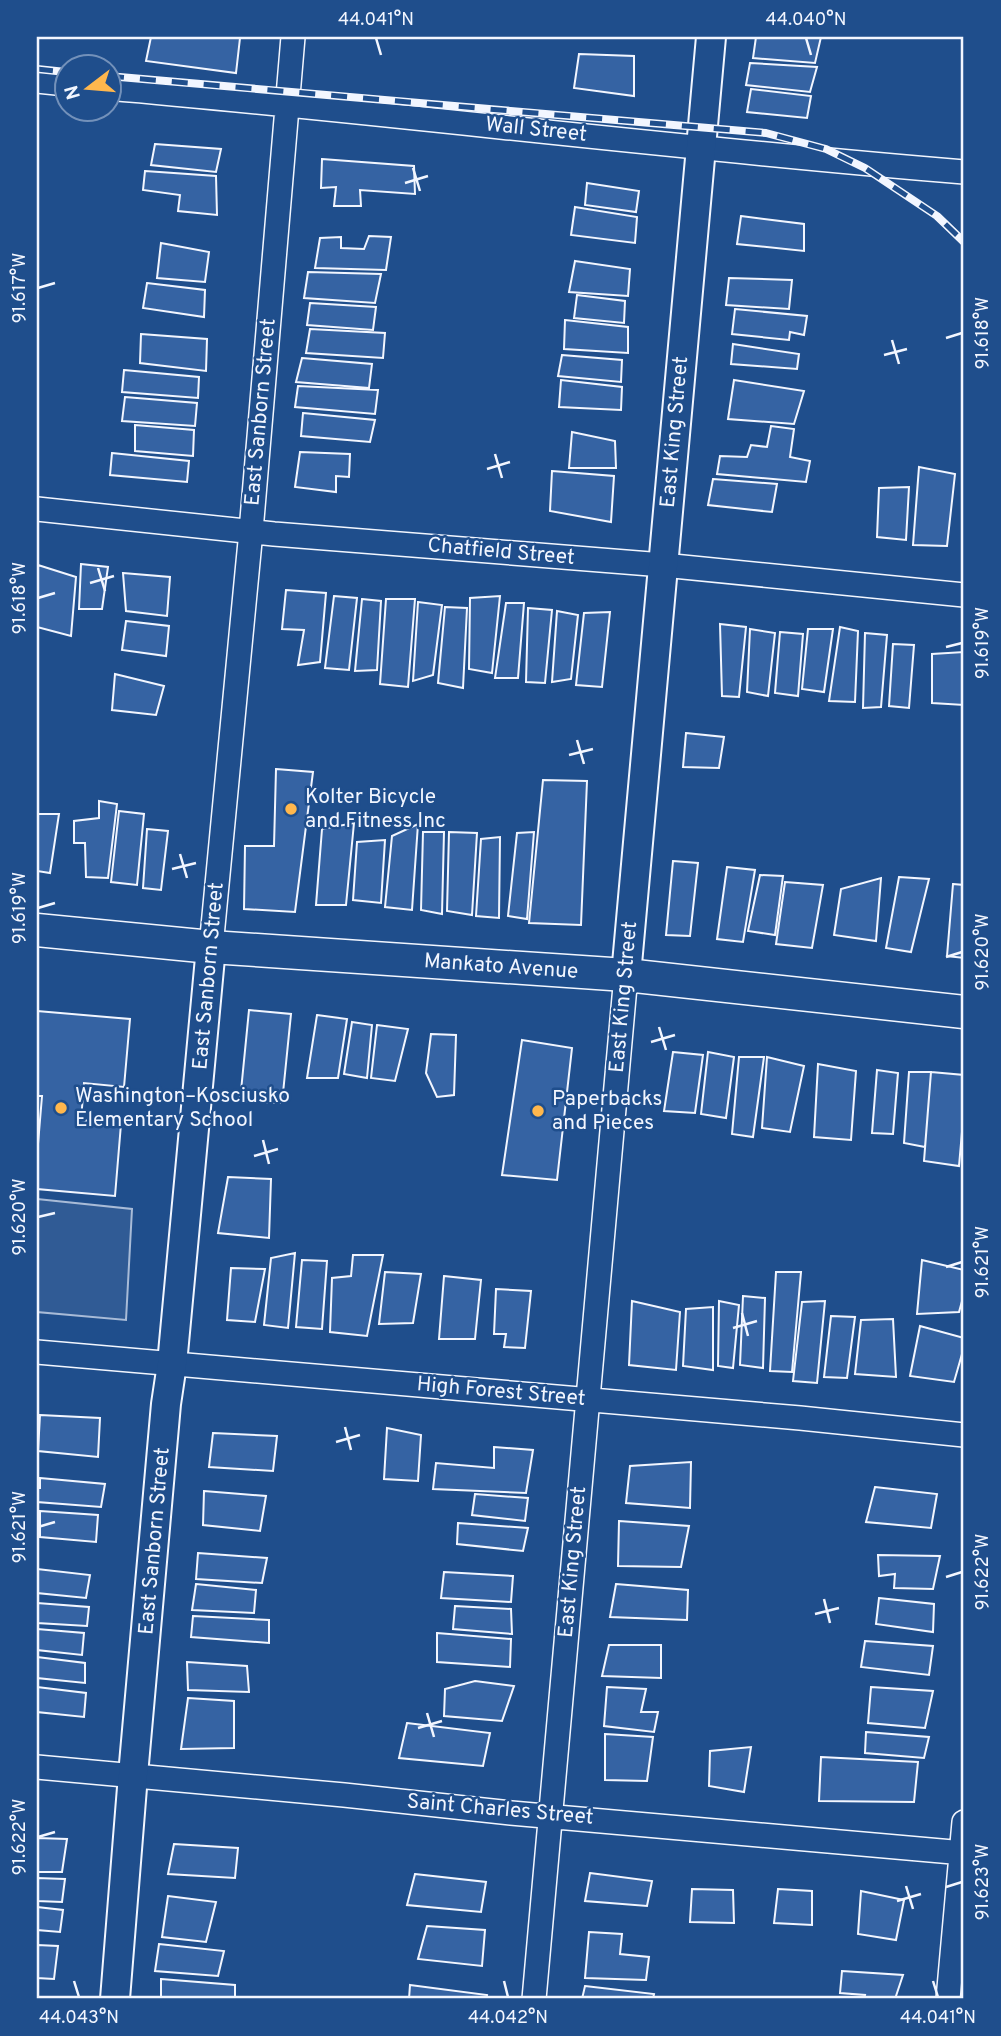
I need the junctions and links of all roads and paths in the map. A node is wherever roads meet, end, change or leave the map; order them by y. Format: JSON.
{"nodes":[{"id":1,"x":293,"y":37,"type":"edge"},
{"id":2,"x":711,"y":37,"type":"edge"},
{"id":3,"x":122,"y":89,"type":"edge"},
{"id":4,"x":288,"y":104,"type":"junction"},
{"id":5,"x":702,"y":147,"type":"junction"},
{"id":6,"x":964,"y":172,"type":"edge"},
{"id":7,"x":37,"y":509,"type":"edge"},
{"id":8,"x":251,"y":531,"type":"junction"},
{"id":9,"x":663,"y":565,"type":"junction"},
{"id":10,"x":964,"y":595,"type":"edge"},
{"id":11,"x":37,"y":930,"type":"edge"},
{"id":12,"x":211,"y":947,"type":"junction"},
{"id":13,"x":626,"y":975,"type":"junction"},
{"id":14,"x":964,"y":1012,"type":"edge"},
{"id":15,"x":37,"y":1352,"type":"edge"},
{"id":16,"x":172,"y":1364,"type":"junction"},
{"id":17,"x":588,"y":1399,"type":"junction"},
{"id":18,"x":964,"y":1435,"type":"edge"},
{"id":19,"x":37,"y":1767,"type":"edge"},
{"id":20,"x":133,"y":1775,"type":"junction"},
{"id":21,"x":550,"y":1815,"type":"junction"},
{"id":22,"x":964,"y":1822,"type":"edge"},
{"id":23,"x":963,"y":1853,"type":"edge"},
{"id":24,"x":115,"y":1999,"type":"edge"},
{"id":25,"x":534,"y":1999,"type":"edge"},
{"id":26,"x":948,"y":1999,"type":"edge"}],
"edges":[{"from":1,"to":4,"type":"street","name":"East Sanborn Street"},
{"from":2,"to":5,"type":"street","name":"East King Street"},
{"from":3,"to":4,"type":"street","name":"Wall Street"},
{"from":4,"to":5,"type":"street","name":"Wall Street"},
{"from":4,"to":8,"type":"street","name":"East Sanborn Street"},
{"from":5,"to":6,"type":"street","name":"Wall Street"},
{"from":5,"to":9,"type":"street","name":"East King Street"},
{"from":7,"to":8,"type":"street","name":"Chatfield Street"},
{"from":8,"to":9,"type":"street","name":"Chatfield Street"},
{"from":8,"to":12,"type":"street","name":"East Sanborn Street"},
{"from":9,"to":10,"type":"street","name":"Chatfield Street"},
{"from":9,"to":13,"type":"street","name":"East King Street"},
{"from":11,"to":12,"type":"main road","name":"Mankato Avenue"},
{"from":12,"to":13,"type":"main road","name":"Mankato Avenue"},
{"from":12,"to":16,"type":"street","name":"East Sanborn Street"},
{"from":13,"to":14,"type":"main road","name":"Mankato Avenue"},
{"from":13,"to":17,"type":"street","name":"East King Street"},
{"from":15,"to":16,"type":"street","name":"High Forest Street"},
{"from":16,"to":17,"type":"street","name":"High Forest Street"},
{"from":16,"to":20,"type":"street","name":"East Sanborn Street"},
{"from":17,"to":18,"type":"street","name":"High Forest Street"},
{"from":17,"to":21,"type":"street","name":"East King Street"},
{"from":19,"to":20,"type":"street","name":"Saint Charles Street"},
{"from":20,"to":21,"type":"street","name":"Saint Charles Street"},
{"from":20,"to":24,"type":"street","name":"East Sanborn Street"},
{"from":21,"to":23,"type":"street","name":"Saint Charles Street"},
{"from":21,"to":25,"type":"street","name":"East King Street"},
{"from":22,"to":23,"type":"street"},
{"from":23,"to":26,"type":"street"}]}
